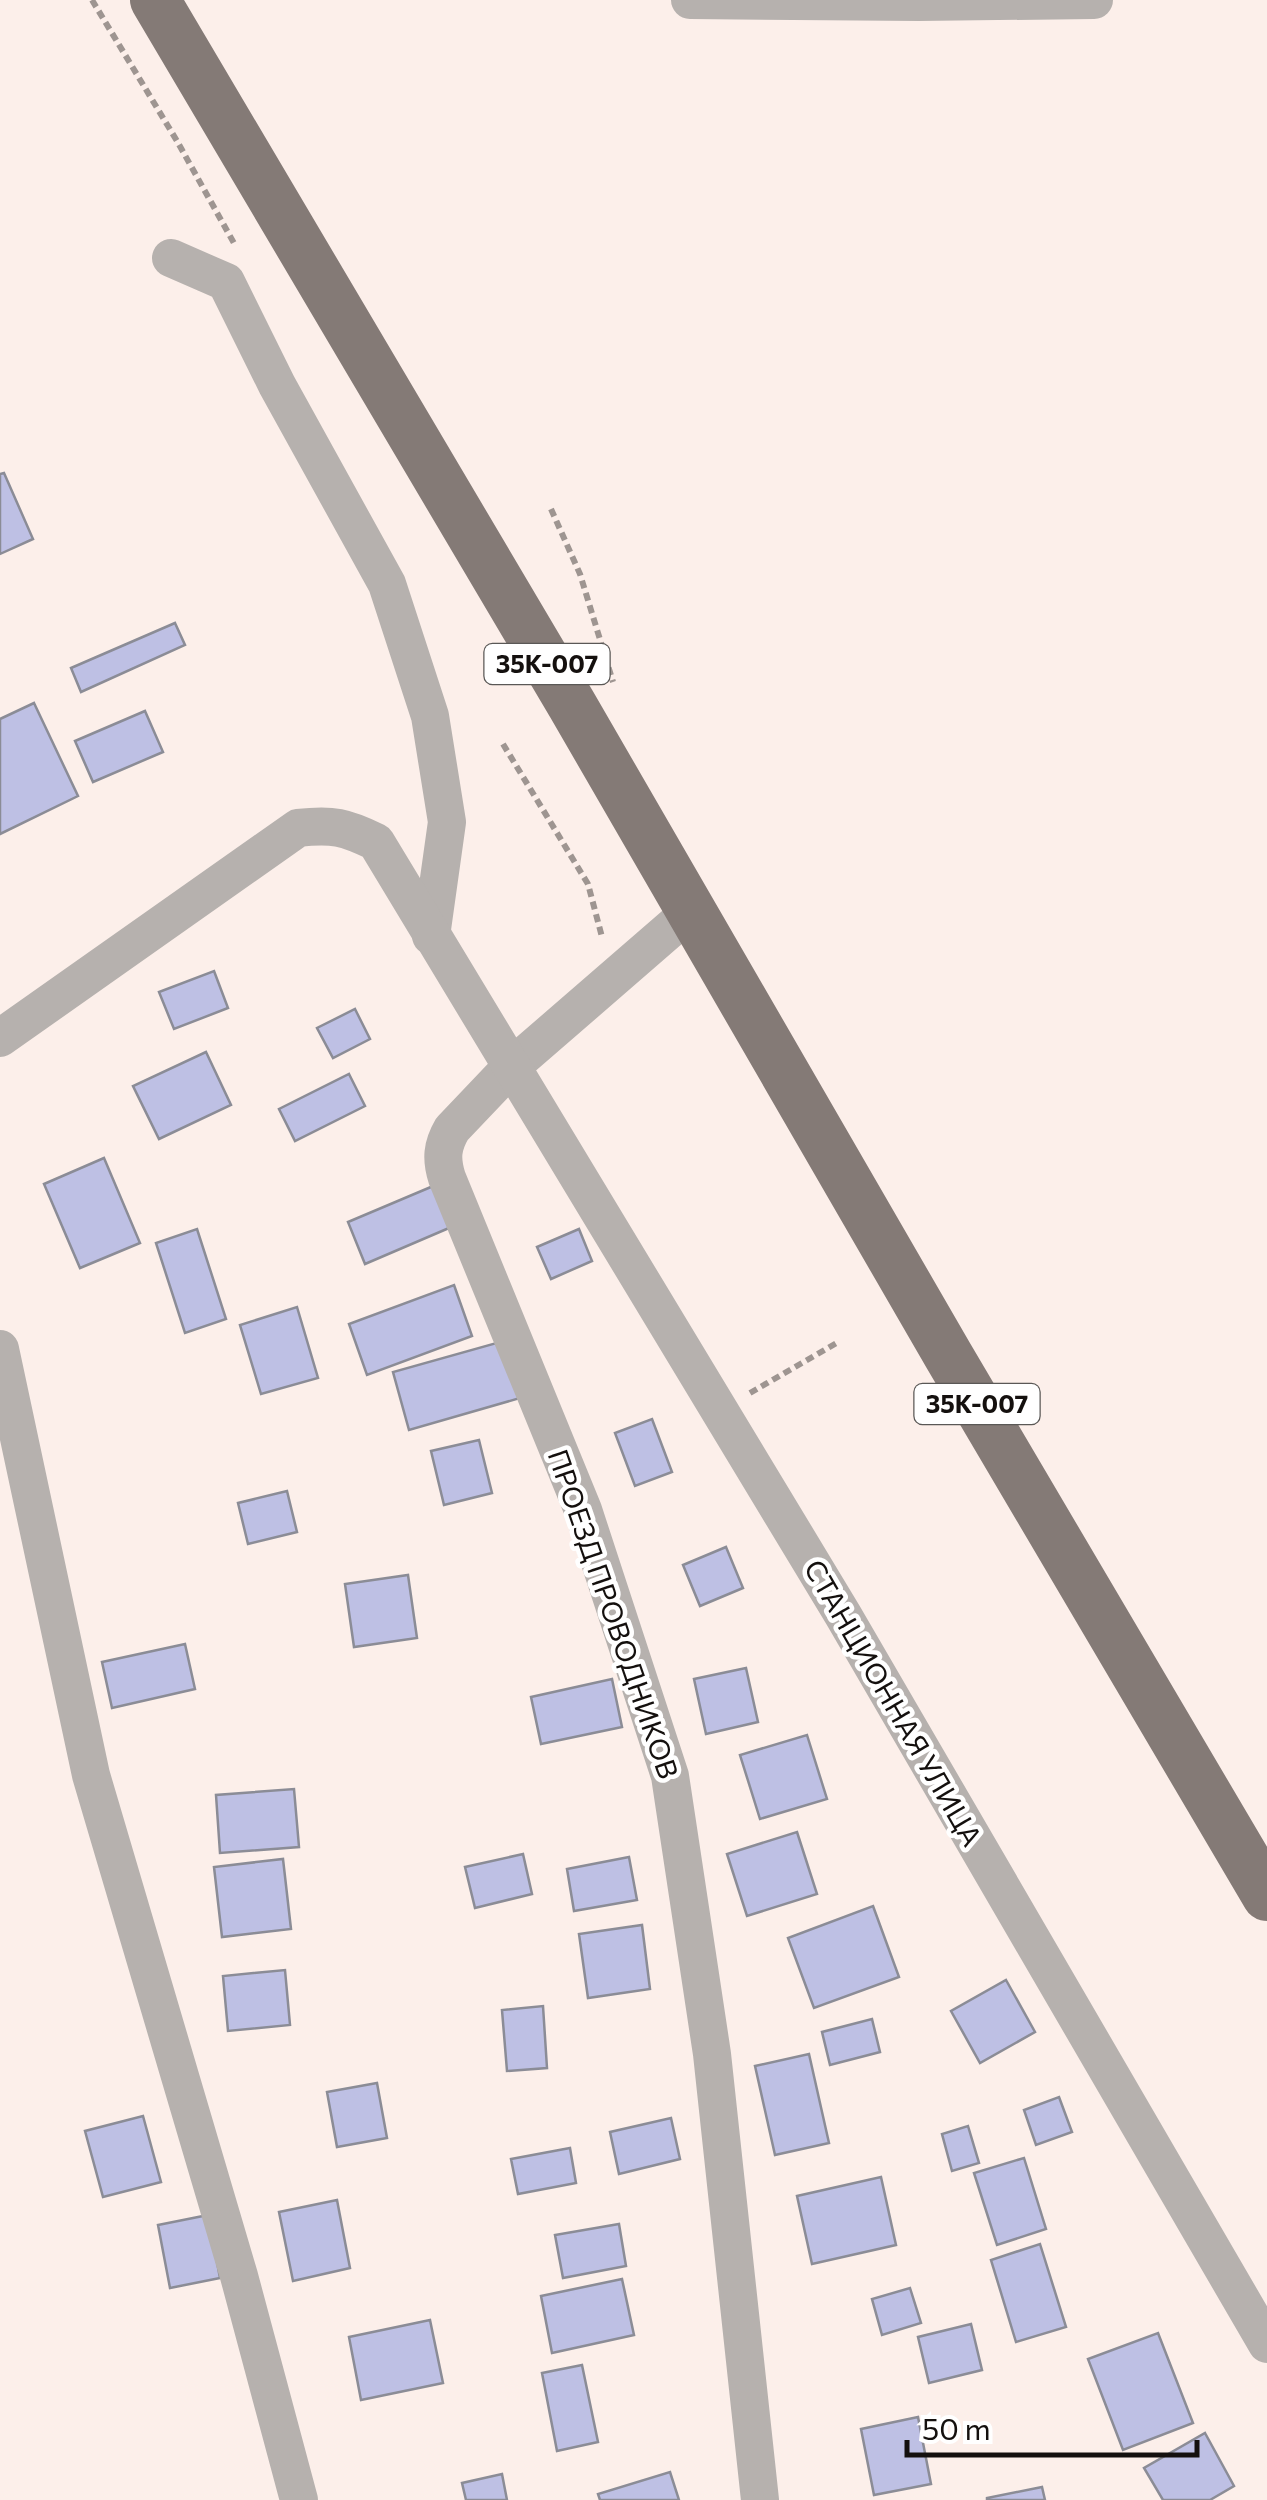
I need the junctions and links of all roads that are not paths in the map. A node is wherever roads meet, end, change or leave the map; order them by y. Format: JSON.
{"nodes":[{"id":1,"x":155,"y":0,"type":"edge"},
{"id":2,"x":690,"y":0,"type":"edge"},
{"id":3,"x":1094,"y":0,"type":"edge"},
{"id":4,"x":171,"y":258,"type":"dead end"},
{"id":5,"x":691,"y":911,"type":"junction"},
{"id":6,"x":432,"y":936,"type":"junction"},
{"id":7,"x":0,"y":1038,"type":"edge"},
{"id":8,"x":510,"y":1068,"type":"junction"},
{"id":9,"x":0,"y":1349,"type":"edge"},
{"id":10,"x":1267,"y":1896,"type":"edge"},
{"id":11,"x":1267,"y":2344,"type":"edge"},
{"id":12,"x":298,"y":2500,"type":"edge"},
{"id":13,"x":760,"y":2500,"type":"edge"}],
"edges":[{"from":1,"to":5,"type":"main road","number":"35К-007"},
{"from":2,"to":3,"type":"street"},
{"from":4,"to":6,"type":"street"},
{"from":5,"to":8,"type":"street","name":"ПРОЕЗД ПРОВОДНИКОВ"},
{"from":5,"to":10,"type":"main road","number":"35К-007"},
{"from":6,"to":7,"type":"street","name":"СТАНЦИОННАЯ УЛИЦА"},
{"from":6,"to":8,"type":"street","name":"СТАНЦИОННАЯ УЛИЦА"},
{"from":8,"to":11,"type":"street","name":"СТАНЦИОННАЯ УЛИЦА"},
{"from":8,"to":13,"type":"street","name":"ПРОЕЗД ПРОВОДНИКОВ"},
{"from":9,"to":12,"type":"street"}]}
